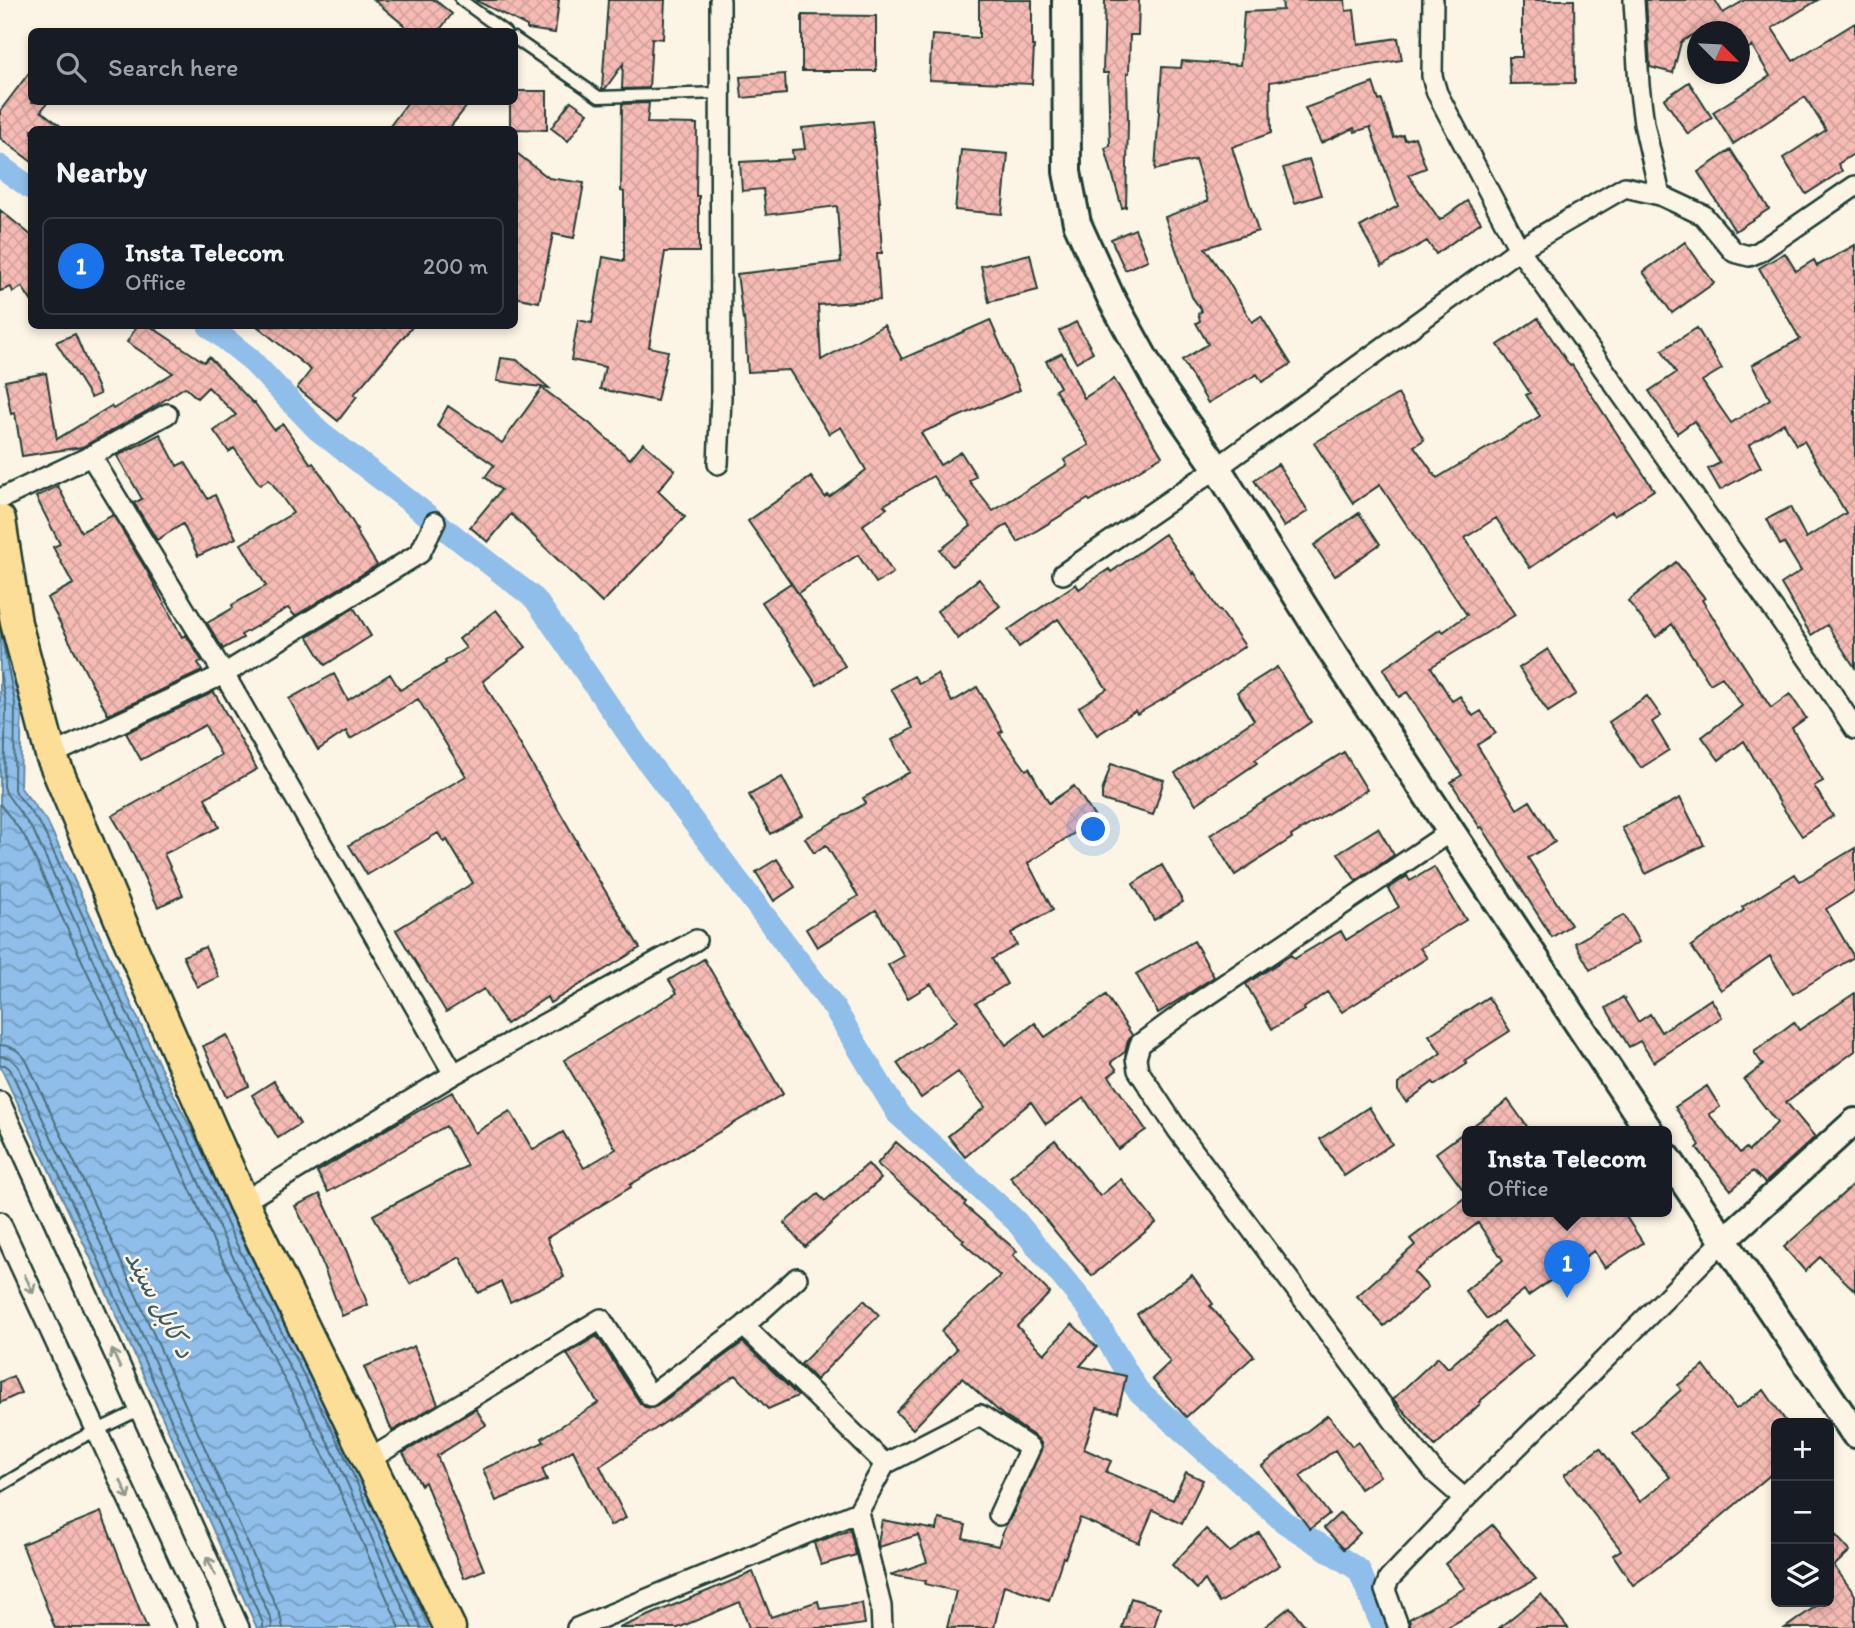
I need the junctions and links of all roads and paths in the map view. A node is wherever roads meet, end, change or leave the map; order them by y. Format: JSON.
{"nodes":[{"id":1,"x":461,"y":0,"type":"edge"},
{"id":2,"x":720,"y":0,"type":"edge"},
{"id":3,"x":1066,"y":0,"type":"edge"},
{"id":4,"x":1433,"y":0,"type":"edge"},
{"id":5,"x":1634,"y":0,"type":"edge"},
{"id":6,"x":500,"y":28,"type":"edge"},
{"id":7,"x":518,"y":41,"type":"edge"},
{"id":8,"x":720,"y":93,"type":"junction"},
{"id":9,"x":1855,"y":186,"type":"edge"},
{"id":10,"x":1660,"y":195,"type":"junction"},
{"id":11,"x":1519,"y":249,"type":"junction"},
{"id":12,"x":167,"y":414,"type":"dead end"},
{"id":13,"x":91,"y":456,"type":"junction"},
{"id":14,"x":718,"y":464,"type":"dead end"},
{"id":15,"x":1217,"y":468,"type":"junction"},
{"id":16,"x":0,"y":499,"type":"edge"},
{"id":17,"x":0,"y":520,"type":"edge"},
{"id":18,"x":435,"y":522,"type":"dead end"},
{"id":19,"x":1063,"y":574,"type":"dead end"},
{"id":20,"x":223,"y":674,"type":"junction"},
{"id":21,"x":1855,"y":729,"type":"edge"},
{"id":22,"x":51,"y":755,"type":"junction"},
{"id":23,"x":1451,"y":831,"type":"junction"},
{"id":24,"x":696,"y":940,"type":"dead end"},
{"id":25,"x":454,"y":1074,"type":"junction"},
{"id":26,"x":0,"y":1102,"type":"edge"},
{"id":27,"x":1855,"y":1121,"type":"edge"},
{"id":28,"x":1646,"y":1126,"type":"edge"},
{"id":29,"x":1672,"y":1164,"type":"edge"},
{"id":30,"x":243,"y":1202,"type":"junction"},
{"id":31,"x":0,"y":1222,"type":"edge"},
{"id":32,"x":1723,"y":1241,"type":"junction"},
{"id":33,"x":797,"y":1278,"type":"dead end"},
{"id":34,"x":744,"y":1326,"type":"junction"},
{"id":35,"x":139,"y":1410,"type":"junction"},
{"id":36,"x":98,"y":1430,"type":"junction"},
{"id":37,"x":1855,"y":1434,"type":"edge"},
{"id":38,"x":368,"y":1460,"type":"junction"},
{"id":39,"x":885,"y":1464,"type":"junction"},
{"id":40,"x":0,"y":1486,"type":"edge"},
{"id":41,"x":1465,"y":1499,"type":"junction"},
{"id":42,"x":858,"y":1512,"type":"junction"},
{"id":43,"x":999,"y":1515,"type":"dead end"},
{"id":44,"x":188,"y":1628,"type":"edge"},
{"id":45,"x":239,"y":1628,"type":"edge"},
{"id":46,"x":450,"y":1628,"type":"edge"},
{"id":47,"x":577,"y":1628,"type":"edge"},
{"id":48,"x":882,"y":1628,"type":"edge"},
{"id":49,"x":1399,"y":1628,"type":"edge"}],
"edges":[{"from":1,"to":6,"type":"lane"},
{"from":2,"to":8,"type":"street"},
{"from":3,"to":15,"type":"main road"},
{"from":4,"to":11,"type":"street"},
{"from":5,"to":10,"type":"street"},
{"from":7,"to":8,"type":"lane"},
{"from":8,"to":14,"type":"street"},
{"from":9,"to":10,"type":"street"},
{"from":10,"to":11,"type":"street"},
{"from":11,"to":15,"type":"street"},
{"from":11,"to":21,"type":"street"},
{"from":12,"to":13,"type":"street"},
{"from":13,"to":16,"type":"street"},
{"from":13,"to":20,"type":"street"},
{"from":15,"to":19,"type":"street"},
{"from":15,"to":23,"type":"main road"},
{"from":17,"to":22,"type":"main road"},
{"from":18,"to":20,"type":"street"},
{"from":20,"to":22,"type":"street"},
{"from":20,"to":25,"type":"street"},
{"from":22,"to":30,"type":"main road"},
{"from":23,"to":28,"type":"main road"},
{"from":23,"to":41,"type":"street"},
{"from":24,"to":25,"type":"street"},
{"from":25,"to":30,"type":"street"},
{"from":35,"to":26,"type":"street","one_way":true},
{"from":27,"to":32,"type":"street"},
{"from":29,"to":32,"type":"main road"},
{"from":30,"to":38,"type":"main road"},
{"from":31,"to":36,"type":"street","one_way":true},
{"from":32,"to":37,"type":"main road"},
{"from":32,"to":41,"type":"street"},
{"from":33,"to":34,"type":"street"},
{"from":34,"to":38,"type":"street"},
{"from":34,"to":39,"type":"street"},
{"from":35,"to":36,"type":"lane"},
{"from":45,"to":35,"type":"street","one_way":true},
{"from":36,"to":40,"type":"lane"},
{"from":36,"to":44,"type":"street","one_way":true},
{"from":38,"to":46,"type":"main road"},
{"from":39,"to":42,"type":"street"},
{"from":39,"to":43,"type":"street"},
{"from":41,"to":49,"type":"street"},
{"from":42,"to":47,"type":"street"},
{"from":42,"to":48,"type":"street"}]}
